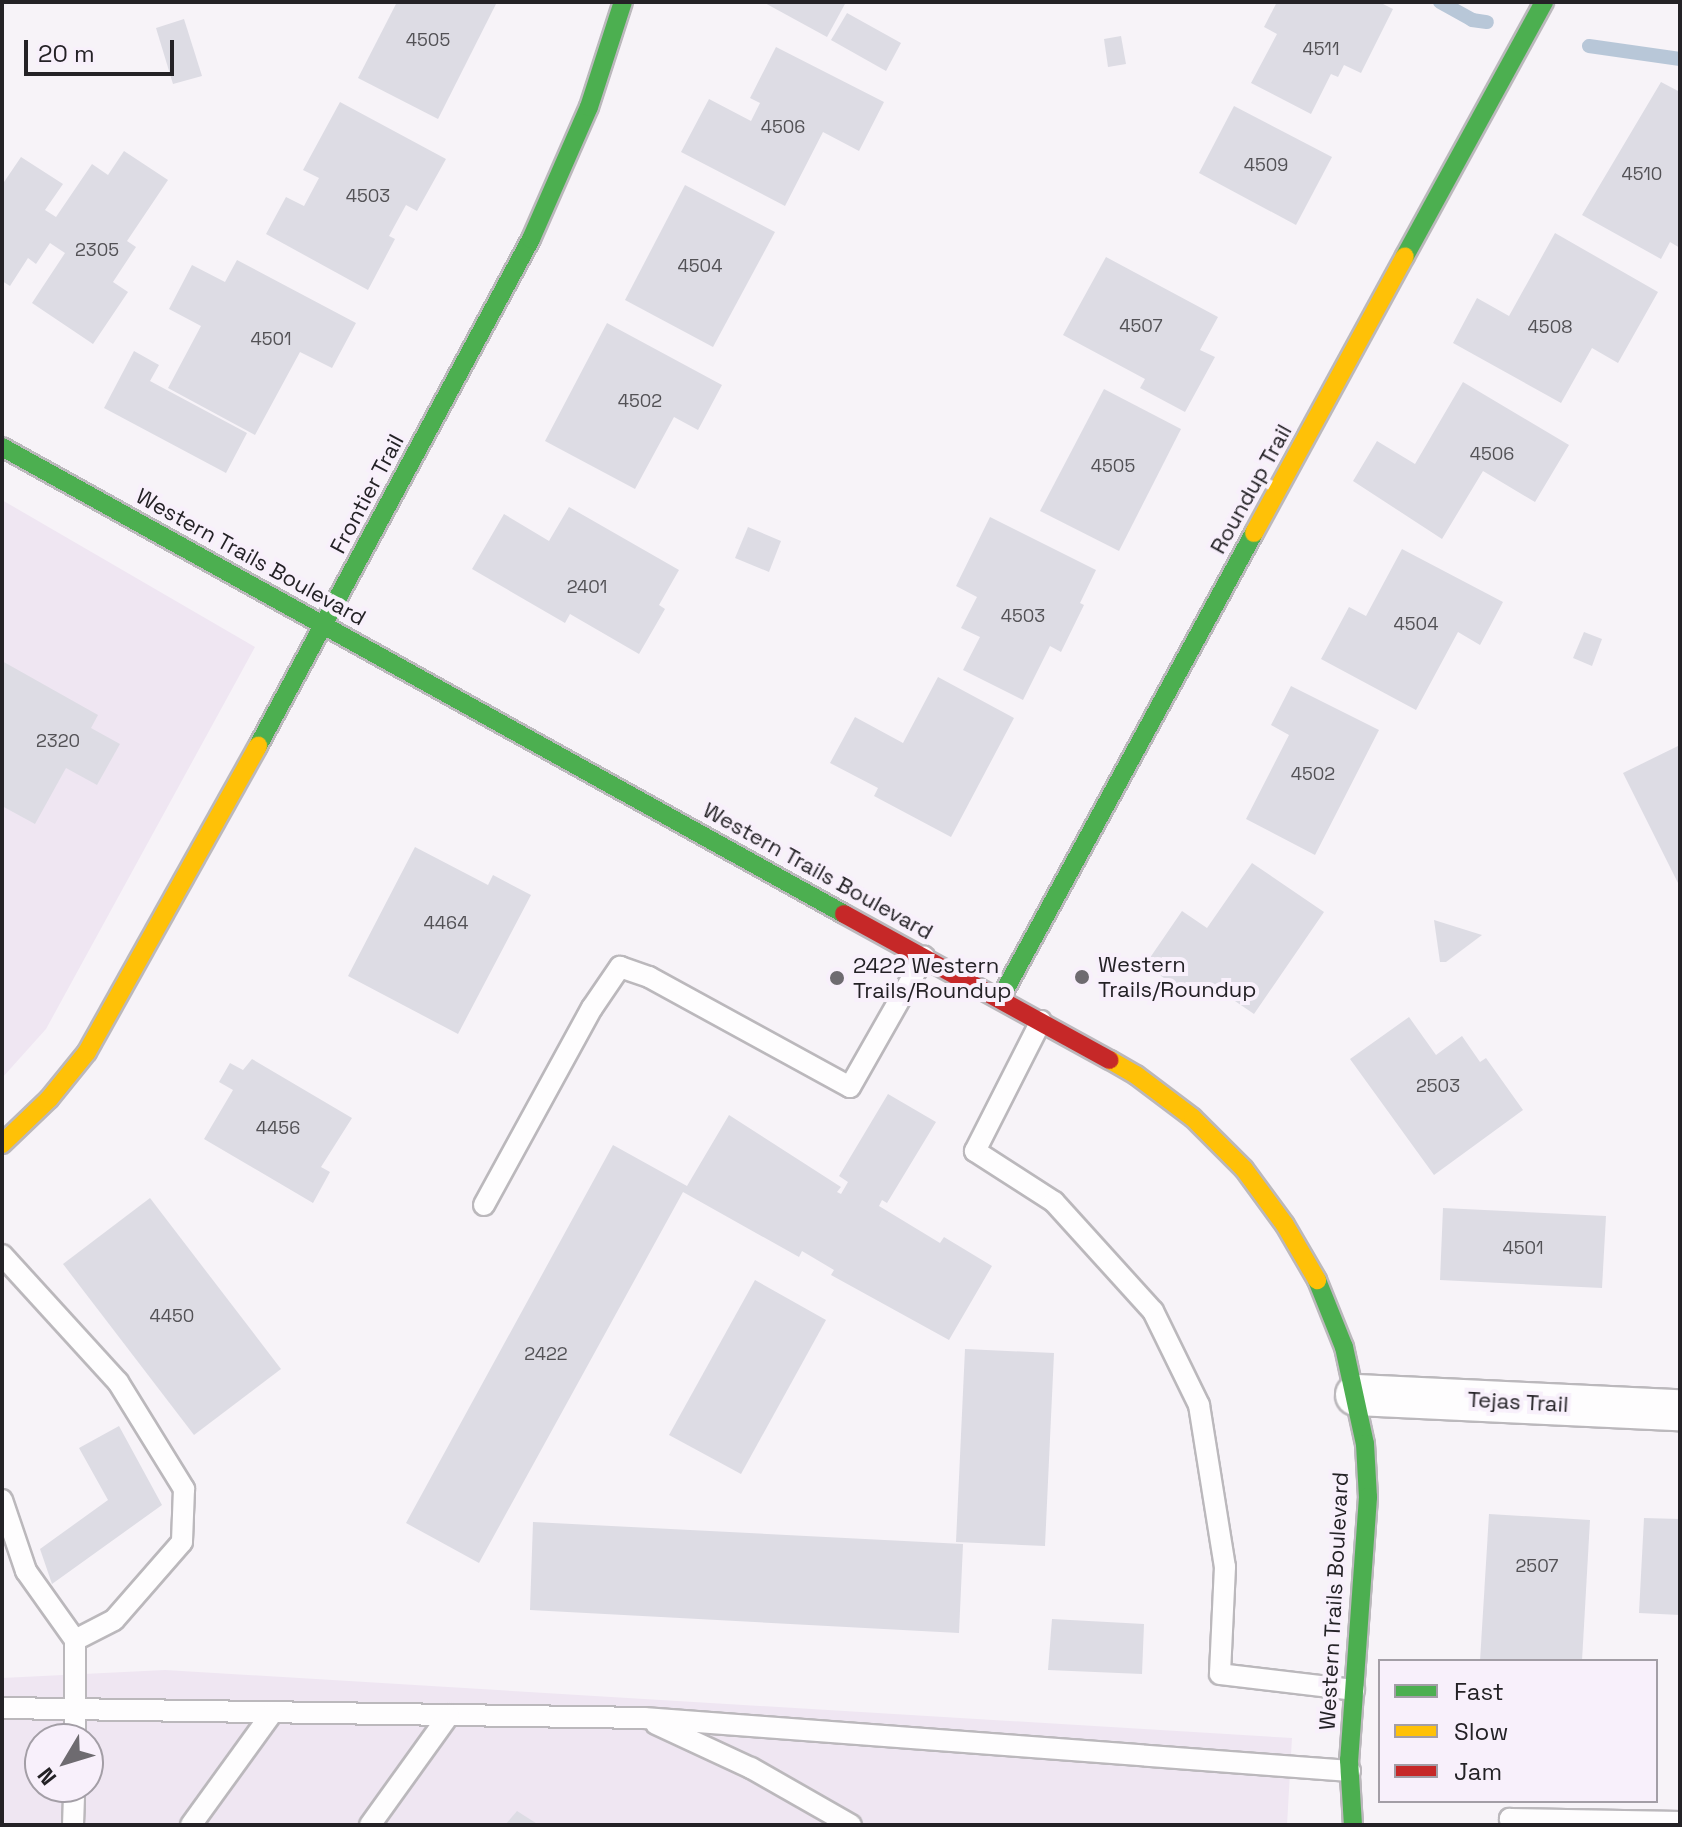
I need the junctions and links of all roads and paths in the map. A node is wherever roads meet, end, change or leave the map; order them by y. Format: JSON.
{"nodes":[{"id":1,"x":623,"y":2,"type":"edge"},
{"id":2,"x":1544,"y":2,"type":"edge"},
{"id":3,"x":2,"y":447,"type":"edge"},
{"id":4,"x":325,"y":625,"type":"junction"},
{"id":5,"x":924,"y":957,"type":"junction"},
{"id":6,"x":1000,"y":999,"type":"junction"},
{"id":7,"x":1041,"y":1021,"type":"junction"},
{"id":8,"x":2,"y":1144,"type":"edge"},
{"id":9,"x":484,"y":1205,"type":"dead end"},
{"id":10,"x":2,"y":1255,"type":"edge"},
{"id":11,"x":1356,"y":1395,"type":"junction"},
{"id":12,"x":1680,"y":1410,"type":"edge"},
{"id":13,"x":2,"y":1500,"type":"edge"},
{"id":14,"x":75,"y":1640,"type":"junction"},
{"id":15,"x":1354,"y":1690,"type":"junction"},
{"id":16,"x":2,"y":1708,"type":"edge"},
{"id":17,"x":76,"y":1710,"type":"junction"},
{"id":18,"x":272,"y":1713,"type":"junction"},
{"id":19,"x":449,"y":1715,"type":"junction"},
{"id":20,"x":644,"y":1718,"type":"junction"},
{"id":21,"x":76,"y":1723,"type":"edge"},
{"id":22,"x":1350,"y":1771,"type":"junction"},
{"id":23,"x":74,"y":1803,"type":"edge"},
{"id":24,"x":1680,"y":1822,"type":"edge"},
{"id":25,"x":73,"y":1825,"type":"edge"},
{"id":26,"x":191,"y":1825,"type":"edge"},
{"id":27,"x":370,"y":1825,"type":"edge"},
{"id":28,"x":851,"y":1825,"type":"edge"},
{"id":29,"x":1353,"y":1825,"type":"edge"},
{"id":30,"x":1513,"y":1825,"type":"edge"}],
"edges":[{"from":1,"to":4,"type":"street","name":"Frontier Trail"},
{"from":2,"to":6,"type":"street","name":"Roundup Trail"},
{"from":3,"to":4,"type":"street","name":"Western Trails Boulevard"},
{"from":4,"to":5,"type":"street","name":"Western Trails Boulevard"},
{"from":4,"to":8,"type":"street","name":"Frontier Trail"},
{"from":5,"to":6,"type":"street","name":"Western Trails Boulevard"},
{"from":5,"to":9,"type":"lane"},
{"from":6,"to":7,"type":"street","name":"Western Trails Boulevard"},
{"from":7,"to":11,"type":"street","name":"Western Trails Boulevard"},
{"from":7,"to":15,"type":"lane"},
{"from":10,"to":14,"type":"lane"},
{"from":11,"to":12,"type":"street","name":"Tejas Trail"},
{"from":11,"to":15,"type":"street","name":"Western Trails Boulevard"},
{"from":13,"to":14,"type":"lane"},
{"from":14,"to":17,"type":"lane"},
{"from":15,"to":22,"type":"street","name":"Western Trails Boulevard"},
{"from":16,"to":17,"type":"lane"},
{"from":17,"to":18,"type":"lane"},
{"from":17,"to":21,"type":"lane"},
{"from":18,"to":19,"type":"lane"},
{"from":18,"to":26,"type":"lane"},
{"from":19,"to":20,"type":"lane"},
{"from":19,"to":27,"type":"lane"},
{"from":20,"to":22,"type":"lane"},
{"from":20,"to":28,"type":"lane"},
{"from":22,"to":29,"type":"street","name":"Western Trails Boulevard"},
{"from":23,"to":25,"type":"lane"},
{"from":24,"to":30,"type":"lane"}]}
